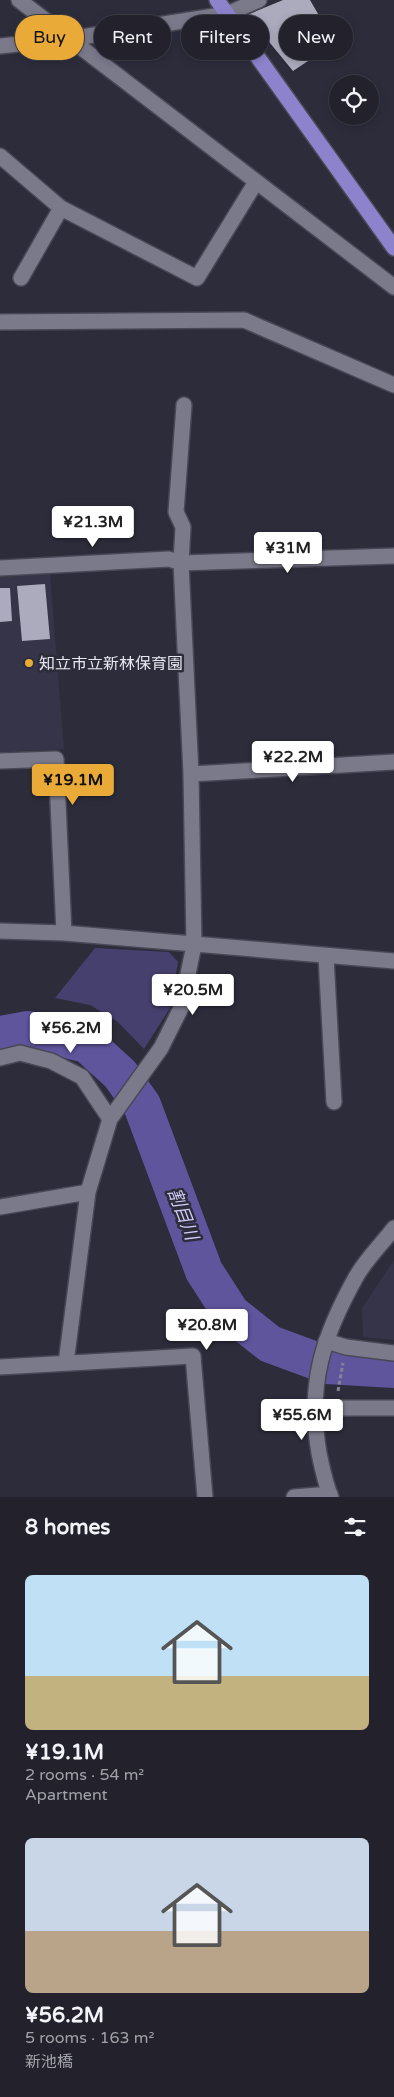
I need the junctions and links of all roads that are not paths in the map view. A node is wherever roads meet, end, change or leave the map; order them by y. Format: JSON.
{"nodes":[{"id":1,"x":19,"y":0,"type":"edge"},
{"id":2,"x":217,"y":0,"type":"edge"},
{"id":3,"x":259,"y":0,"type":"edge"},
{"id":4,"x":227,"y":14,"type":"junction"},
{"id":5,"x":38,"y":15,"type":"edge"},
{"id":6,"x":84,"y":37,"type":"edge"},
{"id":7,"x":15,"y":44,"type":"edge"},
{"id":8,"x":0,"y":46,"type":"edge"},
{"id":9,"x":84,"y":50,"type":"edge"},
{"id":10,"x":0,"y":156,"type":"edge"},
{"id":11,"x":256,"y":182,"type":"junction"},
{"id":12,"x":60,"y":208,"type":"junction"},
{"id":13,"x":394,"y":248,"type":"edge"},
{"id":14,"x":21,"y":278,"type":"dead end"},
{"id":15,"x":394,"y":287,"type":"edge"},
{"id":16,"x":0,"y":322,"type":"edge"},
{"id":17,"x":394,"y":385,"type":"edge"},
{"id":18,"x":184,"y":404,"type":"dead end"},
{"id":19,"x":394,"y":556,"type":"edge"},
{"id":20,"x":181,"y":563,"type":"junction"},
{"id":21,"x":0,"y":568,"type":"edge"},
{"id":22,"x":0,"y":761,"type":"edge"},
{"id":23,"x":394,"y":762,"type":"edge"},
{"id":24,"x":191,"y":774,"type":"junction"},
{"id":25,"x":0,"y":931,"type":"edge"},
{"id":26,"x":64,"y":933,"type":"junction"},
{"id":27,"x":194,"y":945,"type":"junction"},
{"id":28,"x":326,"y":956,"type":"junction"},
{"id":29,"x":394,"y":961,"type":"edge"},
{"id":30,"x":0,"y":1058,"type":"edge"},
{"id":31,"x":334,"y":1102,"type":"dead end"},
{"id":32,"x":114,"y":1113,"type":"junction"},
{"id":33,"x":88,"y":1192,"type":"junction"},
{"id":34,"x":0,"y":1207,"type":"edge"},
{"id":35,"x":394,"y":1228,"type":"edge"},
{"id":36,"x":324,"y":1346,"type":"junction"},
{"id":37,"x":394,"y":1353,"type":"edge"},
{"id":38,"x":66,"y":1363,"type":"junction"},
{"id":39,"x":0,"y":1367,"type":"edge"},
{"id":40,"x":314,"y":1408,"type":"junction"},
{"id":41,"x":394,"y":1408,"type":"edge"},
{"id":42,"x":331,"y":1496,"type":"edge"},
{"id":43,"x":205,"y":1497,"type":"edge"},
{"id":44,"x":294,"y":1497,"type":"edge"}],
"edges":[{"from":1,"to":5,"type":"street"},
{"from":2,"to":4,"type":"main road"},
{"from":3,"to":4,"type":"street"},
{"from":4,"to":6,"type":"street"},
{"from":4,"to":13,"type":"main road"},
{"from":7,"to":8,"type":"street"},
{"from":9,"to":11,"type":"street"},
{"from":10,"to":12,"type":"street"},
{"from":11,"to":12,"type":"street"},
{"from":11,"to":15,"type":"street"},
{"from":12,"to":14,"type":"street"},
{"from":16,"to":17,"type":"street"},
{"from":18,"to":20,"type":"street"},
{"from":19,"to":20,"type":"street"},
{"from":20,"to":21,"type":"street"},
{"from":20,"to":24,"type":"street"},
{"from":22,"to":26,"type":"street"},
{"from":23,"to":24,"type":"street"},
{"from":24,"to":27,"type":"street"},
{"from":25,"to":26,"type":"street"},
{"from":26,"to":27,"type":"street"},
{"from":27,"to":28,"type":"street"},
{"from":27,"to":32,"type":"street"},
{"from":28,"to":29,"type":"street"},
{"from":28,"to":31,"type":"street"},
{"from":30,"to":32,"type":"street"},
{"from":32,"to":33,"type":"street"},
{"from":33,"to":34,"type":"street"},
{"from":33,"to":38,"type":"street"},
{"from":35,"to":36,"type":"street"},
{"from":36,"to":37,"type":"street"},
{"from":36,"to":40,"type":"street"},
{"from":38,"to":39,"type":"street"},
{"from":38,"to":43,"type":"street"},
{"from":40,"to":41,"type":"street"},
{"from":40,"to":42,"type":"street"},
{"from":42,"to":44,"type":"street"}]}
